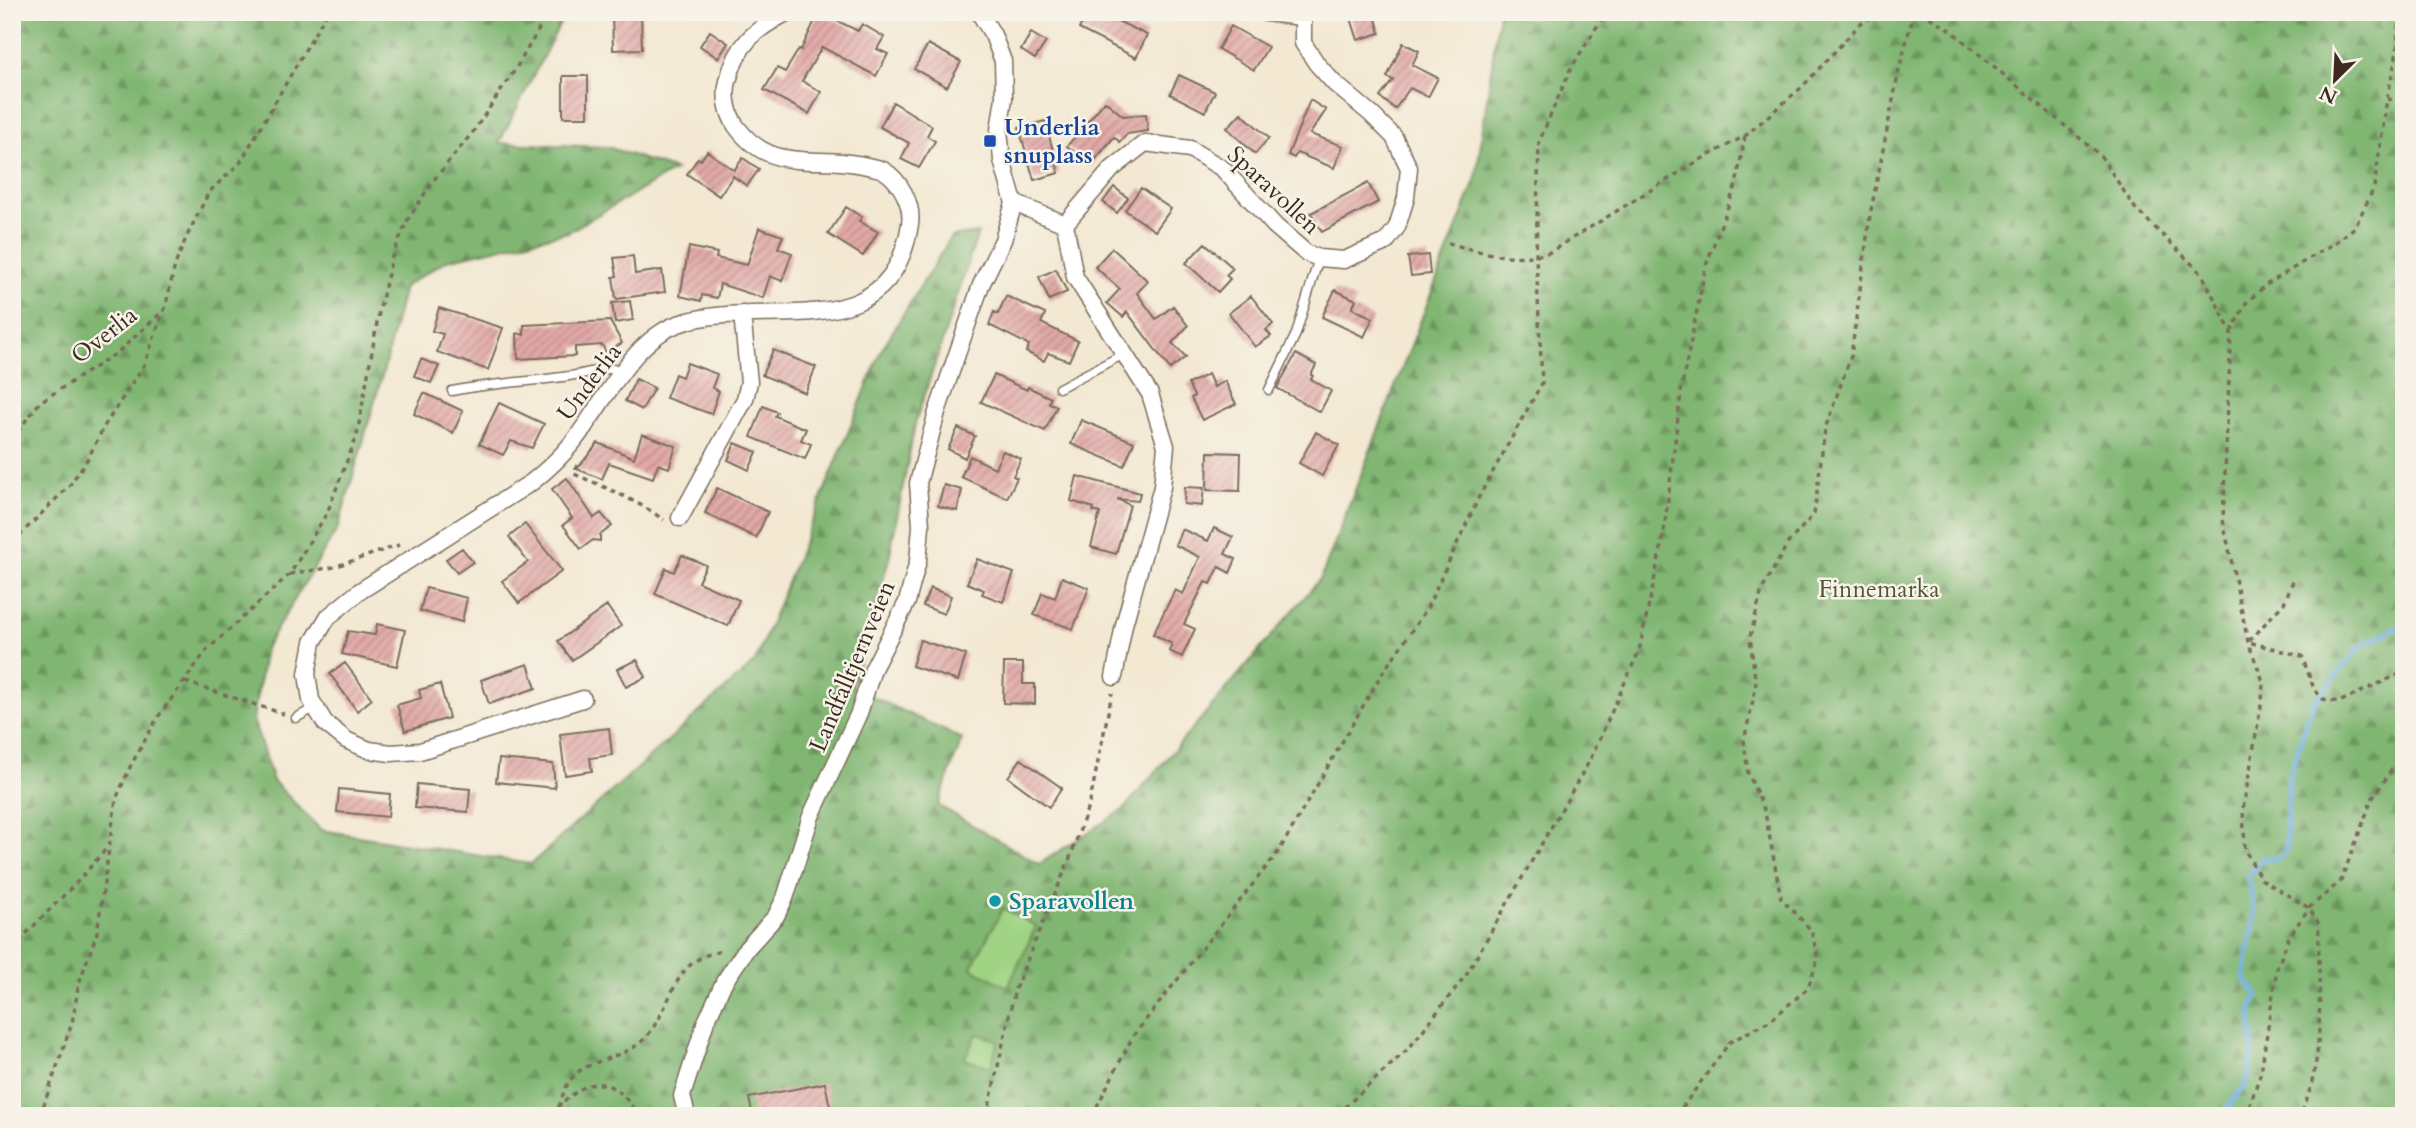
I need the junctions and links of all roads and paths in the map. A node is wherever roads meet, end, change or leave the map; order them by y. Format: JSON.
{"nodes":[{"id":1,"x":327,"y":12,"type":"edge"},
{"id":2,"x":549,"y":12,"type":"edge"},
{"id":3,"x":788,"y":12,"type":"edge"},
{"id":4,"x":979,"y":12,"type":"edge"},
{"id":5,"x":1249,"y":12,"type":"edge"},
{"id":6,"x":1606,"y":12,"type":"edge"},
{"id":7,"x":1881,"y":12,"type":"edge"},
{"id":8,"x":1914,"y":12,"type":"edge"},
{"id":9,"x":1921,"y":12,"type":"edge"},
{"id":10,"x":2399,"y":12,"type":"edge"},
{"id":11,"x":1302,"y":16,"type":"edge"},
{"id":12,"x":2387,"y":99,"type":"junction"},
{"id":13,"x":2404,"y":101,"type":"edge"},
{"id":14,"x":1745,"y":136,"type":"junction"},
{"id":15,"x":1014,"y":204,"type":"junction"},
{"id":16,"x":1065,"y":224,"type":"junction"},
{"id":17,"x":1448,"y":243,"type":"dead end"},
{"id":18,"x":1536,"y":256,"type":"junction"},
{"id":19,"x":1319,"y":258,"type":"junction"},
{"id":20,"x":165,"y":309,"type":"junction"},
{"id":21,"x":742,"y":314,"type":"junction"},
{"id":22,"x":2231,"y":332,"type":"junction"},
{"id":23,"x":1124,"y":354,"type":"junction"},
{"id":24,"x":623,"y":370,"type":"junction"},
{"id":25,"x":1059,"y":388,"type":"dead end"},
{"id":26,"x":1269,"y":390,"type":"dead end"},
{"id":27,"x":453,"y":391,"type":"dead end"},
{"id":28,"x":12,"y":439,"type":"edge"},
{"id":29,"x":577,"y":465,"type":"dead end"},
{"id":30,"x":680,"y":517,"type":"joint"},
{"id":31,"x":12,"y":543,"type":"edge"},
{"id":32,"x":406,"y":544,"type":"dead end"},
{"id":33,"x":289,"y":574,"type":"junction"},
{"id":34,"x":2293,"y":580,"type":"dead end"},
{"id":35,"x":2248,"y":642,"type":"junction"},
{"id":36,"x":2404,"y":672,"type":"edge"},
{"id":37,"x":1114,"y":677,"type":"joint"},
{"id":38,"x":184,"y":681,"type":"junction"},
{"id":39,"x":583,"y":699,"type":"dead end"},
{"id":40,"x":316,"y":708,"type":"junction"},
{"id":41,"x":296,"y":718,"type":"joint"},
{"id":42,"x":2404,"y":759,"type":"edge"},
{"id":43,"x":109,"y":845,"type":"junction"},
{"id":44,"x":2309,"y":908,"type":"junction"},
{"id":45,"x":12,"y":948,"type":"edge"},
{"id":46,"x":747,"y":948,"type":"junction"},
{"id":47,"x":559,"y":1107,"type":"junction"},
{"id":48,"x":40,"y":1116,"type":"edge"},
{"id":49,"x":550,"y":1116,"type":"edge"},
{"id":50,"x":642,"y":1116,"type":"edge"},
{"id":51,"x":687,"y":1116,"type":"edge"},
{"id":52,"x":987,"y":1116,"type":"edge"},
{"id":53,"x":1092,"y":1116,"type":"edge"},
{"id":54,"x":1339,"y":1116,"type":"edge"},
{"id":55,"x":1676,"y":1116,"type":"edge"},
{"id":56,"x":2246,"y":1116,"type":"edge"},
{"id":57,"x":2300,"y":1116,"type":"edge"}],
"edges":[{"from":1,"to":20,"type":"path","name":"Overlia"},
{"from":2,"to":33,"type":"path"},
{"from":3,"to":21,"type":"street","name":"Underlia"},
{"from":4,"to":15,"type":"street"},
{"from":5,"to":11,"type":"lane","name":"Sparavollen"},
{"from":6,"to":18,"type":"path"},
{"from":7,"to":14,"type":"path"},
{"from":8,"to":55,"type":"path"},
{"from":9,"to":22,"type":"path"},
{"from":10,"to":12,"type":"path"},
{"from":11,"to":19,"type":"street","name":"Sparavollen"},
{"from":12,"to":13,"type":"path"},
{"from":12,"to":22,"type":"path"},
{"from":14,"to":18,"type":"path"},
{"from":14,"to":54,"type":"path"},
{"from":15,"to":16,"type":"street"},
{"from":15,"to":46,"type":"street","name":"Landfalltjernveien"},
{"from":16,"to":19,"type":"street","name":"Sparavollen"},
{"from":16,"to":23,"type":"street"},
{"from":17,"to":18,"type":"path"},
{"from":18,"to":53,"type":"path"},
{"from":19,"to":26,"type":"lane"},
{"from":20,"to":28,"type":"path","name":"Overlia"},
{"from":20,"to":31,"type":"path"},
{"from":21,"to":24,"type":"street","name":"Underlia"},
{"from":21,"to":30,"type":"street"},
{"from":22,"to":35,"type":"path"},
{"from":23,"to":25,"type":"lane"},
{"from":23,"to":37,"type":"street"},
{"from":24,"to":27,"type":"lane"},
{"from":24,"to":40,"type":"street","name":"Underlia"},
{"from":29,"to":30,"type":"path"},
{"from":32,"to":33,"type":"path"},
{"from":33,"to":38,"type":"path"},
{"from":34,"to":35,"type":"path"},
{"from":35,"to":36,"type":"path"},
{"from":35,"to":44,"type":"path"},
{"from":37,"to":52,"type":"path"},
{"from":38,"to":41,"type":"path"},
{"from":38,"to":43,"type":"path"},
{"from":39,"to":40,"type":"street","name":"Underlia"},
{"from":40,"to":41,"type":"lane"},
{"from":42,"to":44,"type":"path"},
{"from":43,"to":45,"type":"path"},
{"from":43,"to":48,"type":"path"},
{"from":44,"to":56,"type":"path"},
{"from":44,"to":57,"type":"path"},
{"from":46,"to":47,"type":"path"},
{"from":46,"to":51,"type":"street","name":"Landfalltjernveien"},
{"from":47,"to":49,"type":"path"},
{"from":47,"to":50,"type":"path"}]}
